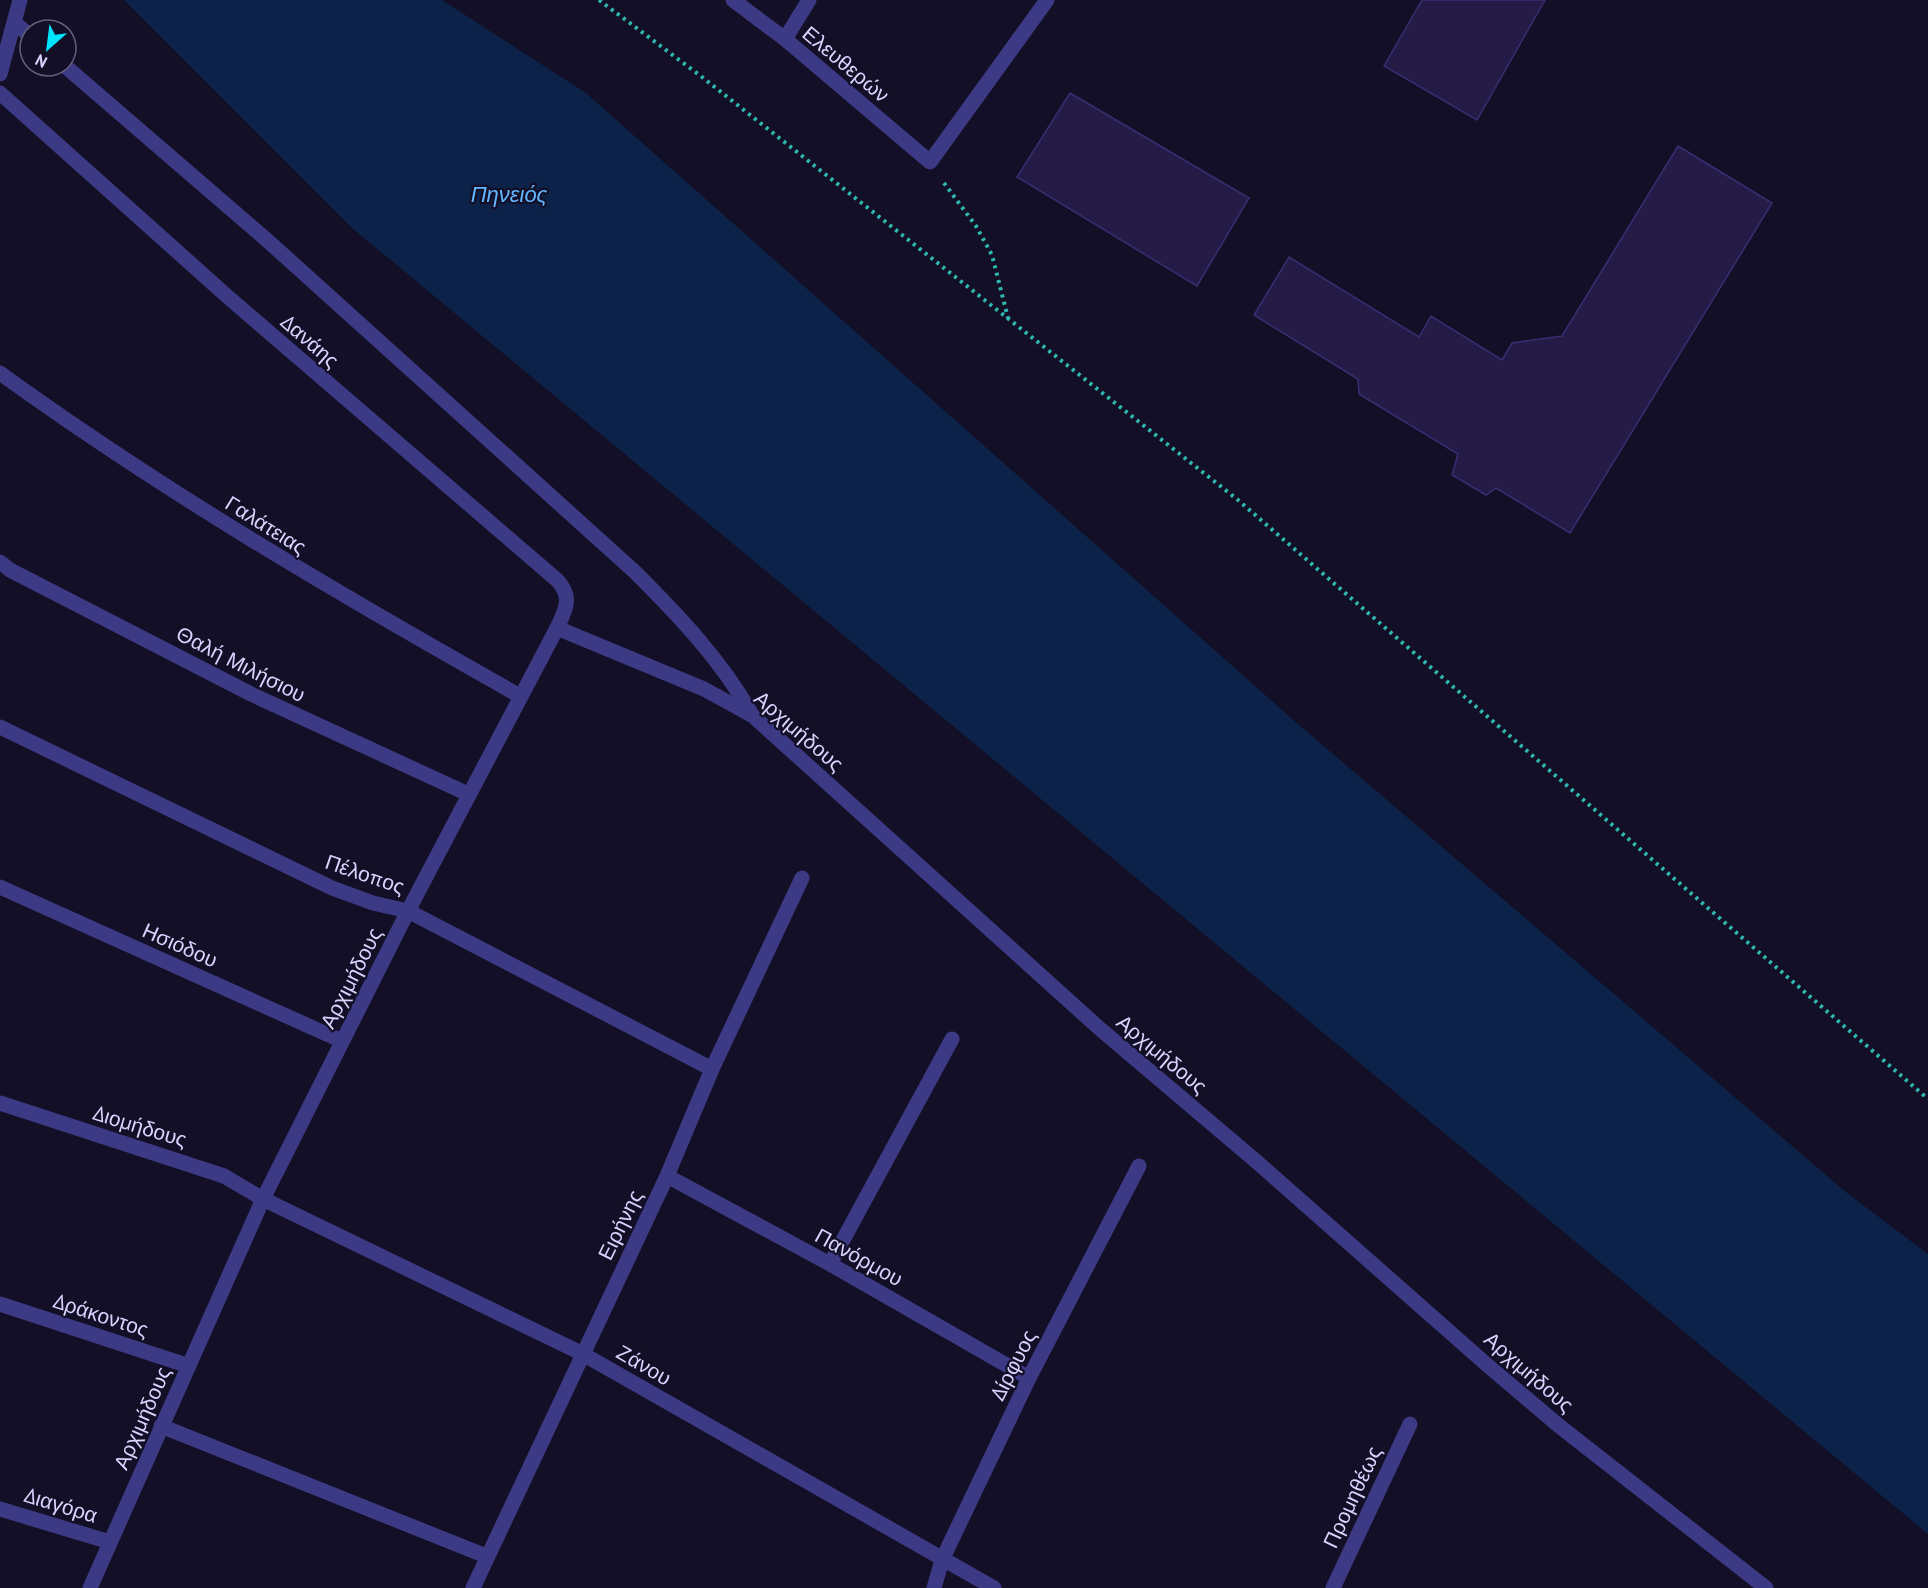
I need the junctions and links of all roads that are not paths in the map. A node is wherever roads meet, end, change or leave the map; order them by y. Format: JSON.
{"nodes":[{"id":1,"x":20,"y":0,"type":"edge"},
{"id":2,"x":733,"y":0,"type":"edge"},
{"id":3,"x":809,"y":0,"type":"edge"},
{"id":4,"x":1047,"y":0,"type":"edge"},
{"id":5,"x":15,"y":23,"type":"junction"},
{"id":6,"x":18,"y":26,"type":"edge"},
{"id":7,"x":785,"y":39,"type":"junction"},
{"id":8,"x":0,"y":74,"type":"edge"},
{"id":9,"x":78,"y":77,"type":"edge"},
{"id":10,"x":0,"y":93,"type":"edge"},
{"id":11,"x":0,"y":373,"type":"edge"},
{"id":12,"x":0,"y":562,"type":"edge"},
{"id":13,"x":557,"y":628,"type":"junction"},
{"id":14,"x":520,"y":696,"type":"junction"},
{"id":15,"x":753,"y":716,"type":"junction"},
{"id":16,"x":0,"y":727,"type":"edge"},
{"id":17,"x":468,"y":794,"type":"junction"},
{"id":18,"x":802,"y":878,"type":"dead end"},
{"id":19,"x":0,"y":887,"type":"edge"},
{"id":20,"x":408,"y":911,"type":"junction"},
{"id":21,"x":952,"y":1039,"type":"dead end"},
{"id":22,"x":342,"y":1041,"type":"junction"},
{"id":23,"x":712,"y":1069,"type":"junction"},
{"id":24,"x":0,"y":1103,"type":"edge"},
{"id":25,"x":1139,"y":1166,"type":"dead end"},
{"id":26,"x":667,"y":1176,"type":"junction"},
{"id":27,"x":263,"y":1199,"type":"junction"},
{"id":28,"x":830,"y":1264,"type":"junction"},
{"id":29,"x":0,"y":1304,"type":"edge"},
{"id":30,"x":582,"y":1353,"type":"junction"},
{"id":31,"x":189,"y":1366,"type":"junction"},
{"id":32,"x":1029,"y":1378,"type":"junction"},
{"id":33,"x":1410,"y":1424,"type":"dead end"},
{"id":34,"x":162,"y":1426,"type":"junction"},
{"id":35,"x":0,"y":1509,"type":"edge"},
{"id":36,"x":110,"y":1542,"type":"junction"},
{"id":37,"x":486,"y":1556,"type":"junction"},
{"id":38,"x":942,"y":1560,"type":"junction"},
{"id":39,"x":90,"y":1588,"type":"edge"},
{"id":40,"x":473,"y":1588,"type":"edge"},
{"id":41,"x":934,"y":1588,"type":"edge"},
{"id":42,"x":994,"y":1588,"type":"edge"},
{"id":43,"x":1333,"y":1588,"type":"edge"},
{"id":44,"x":1766,"y":1588,"type":"edge"}],
"edges":[{"from":1,"to":5,"type":"street"},
{"from":2,"to":7,"type":"street","name":"Ελευθερών"},
{"from":3,"to":7,"type":"street"},
{"from":4,"to":7,"type":"street","name":"Ελευθερών"},
{"from":5,"to":6,"type":"street"},
{"from":5,"to":8,"type":"street"},
{"from":9,"to":15,"type":"street"},
{"from":10,"to":13,"type":"street","name":"Δανάης"},
{"from":11,"to":14,"type":"street","name":"Γαλάτειας"},
{"from":12,"to":17,"type":"street","name":"Θαλή Μιλήσιου"},
{"from":13,"to":14,"type":"street","name":"Αρχιμήδους"},
{"from":13,"to":15,"type":"street","name":"Αρχιμήδους"},
{"from":14,"to":17,"type":"street","name":"Αρχιμήδους"},
{"from":15,"to":44,"type":"street","name":"Αρχιμήδους"},
{"from":16,"to":20,"type":"street","name":"Πέλοπος"},
{"from":17,"to":20,"type":"street","name":"Αρχιμήδους"},
{"from":18,"to":23,"type":"street","name":"Ειρήνης"},
{"from":19,"to":22,"type":"street","name":"Ησιόδου"},
{"from":20,"to":22,"type":"street","name":"Αρχιμήδους"},
{"from":20,"to":23,"type":"street","name":"Πέλοπος"},
{"from":21,"to":28,"type":"street"},
{"from":22,"to":27,"type":"street","name":"Αρχιμήδους"},
{"from":23,"to":26,"type":"street","name":"Ειρήνης"},
{"from":24,"to":27,"type":"street","name":"Διομήδους"},
{"from":25,"to":32,"type":"street","name":"Δίρφυος"},
{"from":26,"to":28,"type":"street","name":"Πανόρμου"},
{"from":26,"to":30,"type":"street","name":"Ειρήνης"},
{"from":27,"to":30,"type":"street","name":"Ζάνου"},
{"from":27,"to":31,"type":"street","name":"Αρχιμήδους"},
{"from":28,"to":32,"type":"street","name":"Πανόρμου"},
{"from":29,"to":31,"type":"street","name":"Δράκοντος"},
{"from":30,"to":37,"type":"street","name":"Ειρήνης"},
{"from":30,"to":38,"type":"street","name":"Ζάνου"},
{"from":31,"to":34,"type":"street","name":"Αρχιμήδους"},
{"from":32,"to":38,"type":"street","name":"Δίρφυος"},
{"from":33,"to":43,"type":"street","name":"Προμηθέως"},
{"from":34,"to":36,"type":"street","name":"Αρχιμήδους"},
{"from":34,"to":37,"type":"street"},
{"from":35,"to":36,"type":"street","name":"Διαγόρα"},
{"from":36,"to":39,"type":"street","name":"Αρχιμήδους"},
{"from":37,"to":40,"type":"street","name":"Ειρήνης"},
{"from":38,"to":41,"type":"street","name":"Δίρφυος"},
{"from":38,"to":42,"type":"street","name":"Ζάνου"}]}
